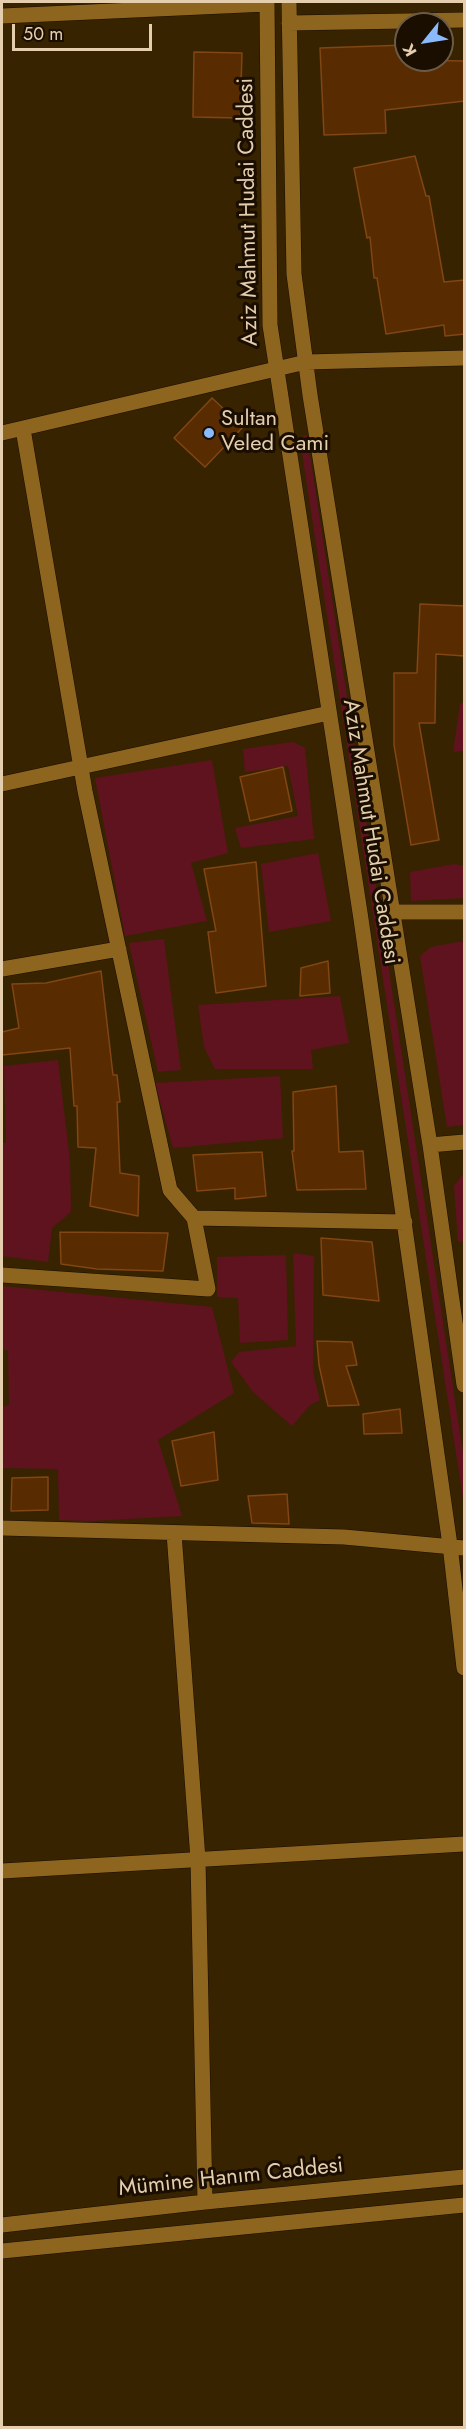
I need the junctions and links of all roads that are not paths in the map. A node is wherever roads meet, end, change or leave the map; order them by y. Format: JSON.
{"nodes":[{"id":1,"x":289,"y":2,"type":"edge"},
{"id":2,"x":267,"y":3,"type":"edge"},
{"id":3,"x":2,"y":16,"type":"edge"},
{"id":4,"x":465,"y":20,"type":"edge"},
{"id":5,"x":289,"y":23,"type":"junction"},
{"id":6,"x":465,"y":358,"type":"edge"},
{"id":7,"x":306,"y":362,"type":"junction"},
{"id":8,"x":276,"y":369,"type":"junction"},
{"id":9,"x":23,"y":429,"type":"junction"},
{"id":10,"x":2,"y":434,"type":"edge"},
{"id":11,"x":329,"y":713,"type":"junction"},
{"id":12,"x":81,"y":766,"type":"junction"},
{"id":13,"x":2,"y":784,"type":"edge"},
{"id":14,"x":393,"y":912,"type":"junction"},
{"id":15,"x":465,"y":912,"type":"edge"},
{"id":16,"x":119,"y":949,"type":"junction"},
{"id":17,"x":2,"y":969,"type":"edge"},
{"id":18,"x":465,"y":1142,"type":"edge"},
{"id":19,"x":430,"y":1145,"type":"junction"},
{"id":20,"x":194,"y":1218,"type":"junction"},
{"id":21,"x":405,"y":1222,"type":"junction"},
{"id":22,"x":2,"y":1275,"type":"edge"},
{"id":23,"x":459,"y":1315,"type":"edge"},
{"id":24,"x":465,"y":1385,"type":"edge"},
{"id":25,"x":2,"y":1528,"type":"edge"},
{"id":26,"x":174,"y":1533,"type":"junction"},
{"id":27,"x":457,"y":1546,"type":"edge"},
{"id":28,"x":465,"y":1668,"type":"edge"},
{"id":29,"x":465,"y":1844,"type":"edge"},
{"id":30,"x":198,"y":1859,"type":"junction"},
{"id":31,"x":2,"y":1871,"type":"edge"},
{"id":32,"x":465,"y":2177,"type":"edge"},
{"id":33,"x":205,"y":2202,"type":"junction"},
{"id":34,"x":465,"y":2205,"type":"edge"},
{"id":35,"x":2,"y":2225,"type":"edge"},
{"id":36,"x":2,"y":2252,"type":"edge"}],
"edges":[{"from":1,"to":5,"type":"street","name":"Aziz Mahmut Hudai Caddesi"},
{"from":2,"to":3,"type":"street"},
{"from":2,"to":8,"type":"street","name":"Aziz Mahmut Hudai Caddesi"},
{"from":4,"to":5,"type":"street"},
{"from":5,"to":7,"type":"street","name":"Aziz Mahmut Hudai Caddesi"},
{"from":6,"to":7,"type":"street"},
{"from":7,"to":8,"type":"street"},
{"from":7,"to":14,"type":"street","name":"Aziz Mahmut Hudai Caddesi"},
{"from":8,"to":9,"type":"street"},
{"from":8,"to":11,"type":"street","name":"Aziz Mahmut Hudai Caddesi"},
{"from":9,"to":10,"type":"street"},
{"from":9,"to":12,"type":"street"},
{"from":11,"to":12,"type":"street"},
{"from":11,"to":21,"type":"street","name":"Aziz Mahmut Hudai Caddesi"},
{"from":12,"to":13,"type":"street"},
{"from":12,"to":16,"type":"street"},
{"from":14,"to":15,"type":"street"},
{"from":14,"to":19,"type":"street","name":"Aziz Mahmut Hudai Caddesi"},
{"from":16,"to":17,"type":"street"},
{"from":16,"to":20,"type":"street"},
{"from":18,"to":19,"type":"street"},
{"from":19,"to":23,"type":"street","name":"Aziz Mahmut Hudai Caddesi"},
{"from":20,"to":21,"type":"street"},
{"from":20,"to":22,"type":"street"},
{"from":21,"to":27,"type":"street","name":"Aziz Mahmut Hudai Caddesi"},
{"from":23,"to":24,"type":"street","name":"Aziz Mahmut Hudai Caddesi"},
{"from":25,"to":26,"type":"street"},
{"from":26,"to":27,"type":"street"},
{"from":26,"to":30,"type":"street"},
{"from":27,"to":28,"type":"street","name":"Aziz Mahmut Hudai Caddesi"},
{"from":29,"to":30,"type":"street"},
{"from":30,"to":31,"type":"street"},
{"from":30,"to":33,"type":"street"},
{"from":32,"to":33,"type":"street","name":"Mümine Hanım Caddesi"},
{"from":33,"to":35,"type":"street","name":"Mümine Hanım Caddesi"},
{"from":34,"to":36,"type":"street"}]}
